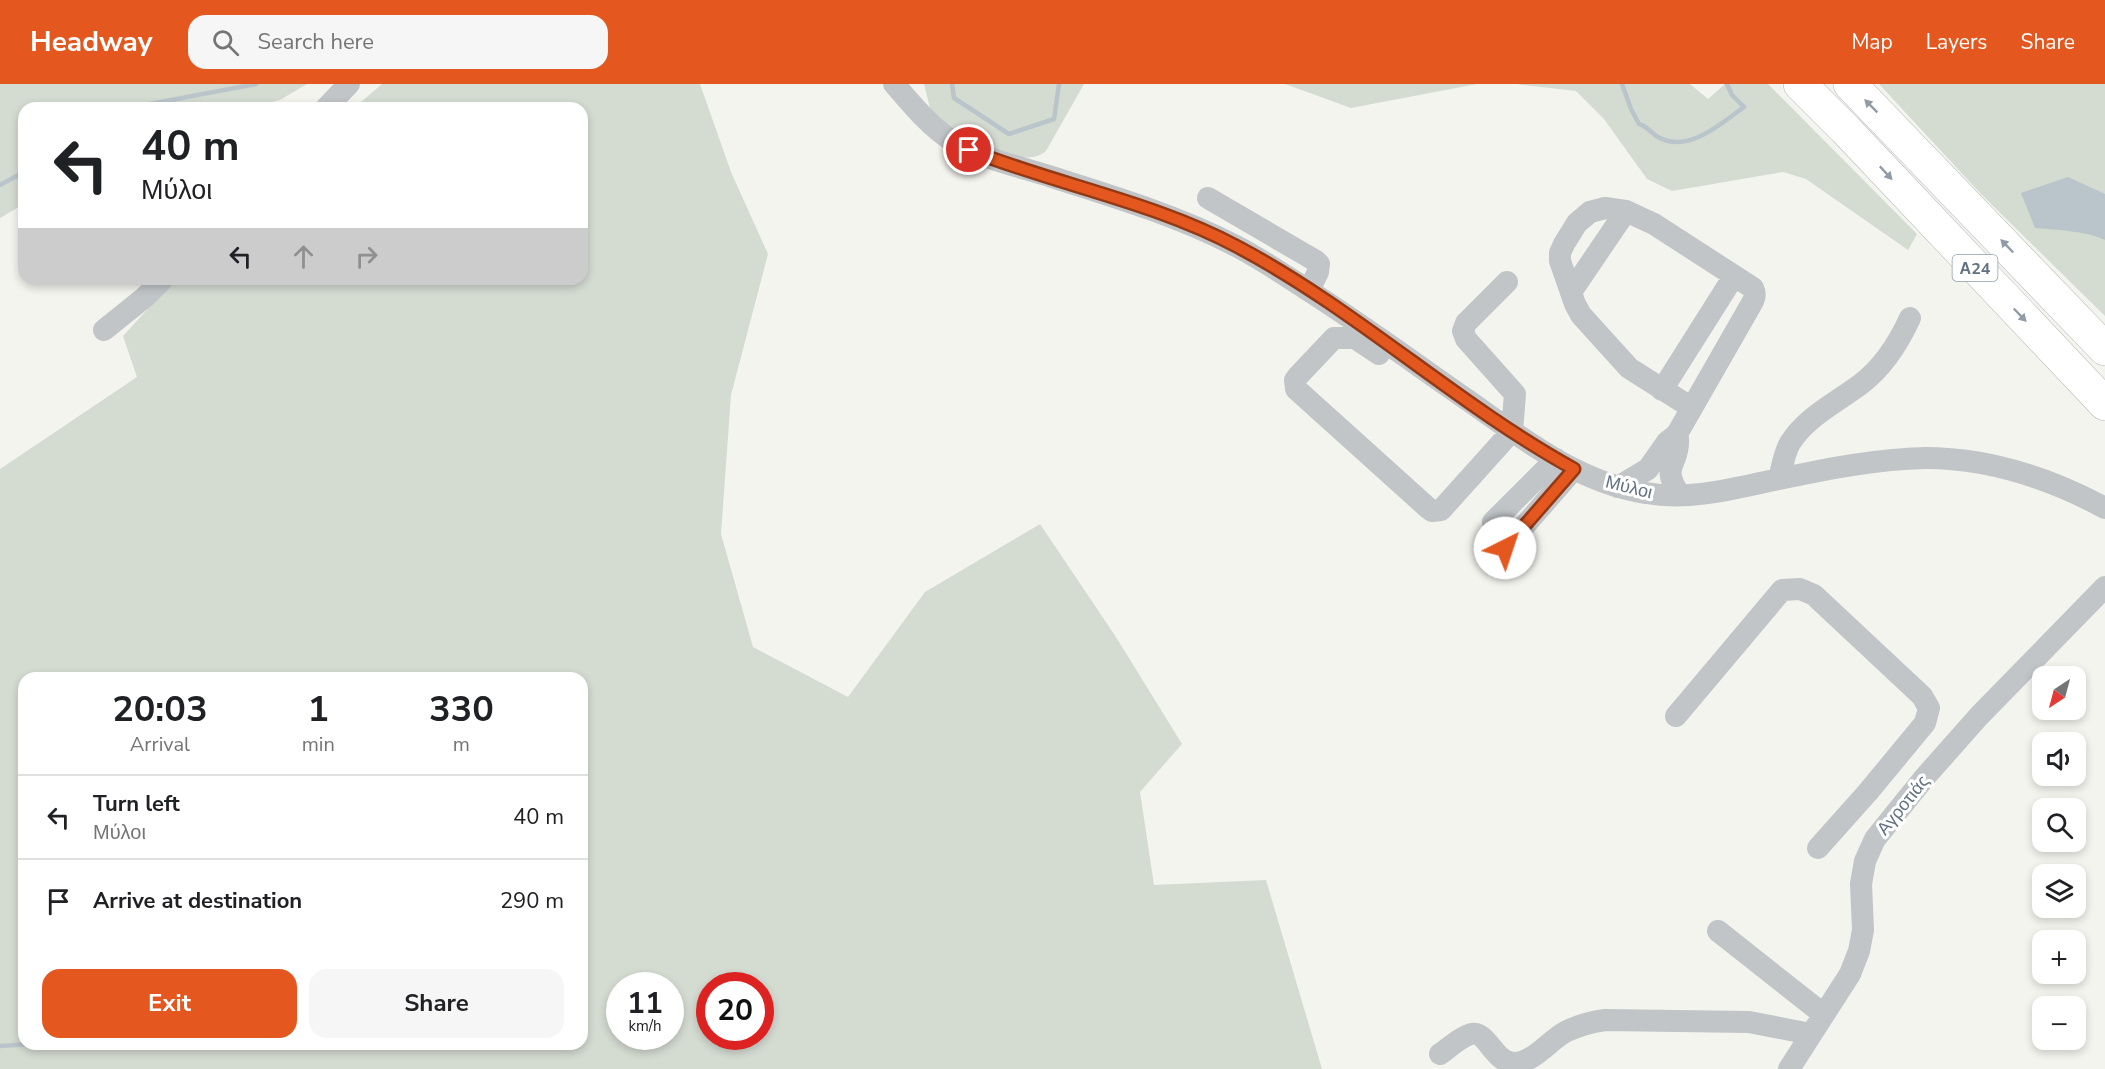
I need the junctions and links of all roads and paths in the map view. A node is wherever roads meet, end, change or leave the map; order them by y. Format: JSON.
{"nodes":[{"id":1,"x":349,"y":84,"type":"edge"},
{"id":2,"x":894,"y":84,"type":"edge"},
{"id":3,"x":1800,"y":84,"type":"edge"},
{"id":4,"x":1850,"y":84,"type":"edge"},
{"id":5,"x":332,"y":102,"type":"edge"},
{"id":6,"x":1208,"y":198,"type":"dead end"},
{"id":7,"x":1626,"y":211,"type":"junction"},
{"id":8,"x":1734,"y":276,"type":"junction"},
{"id":9,"x":1507,"y":282,"type":"dead end"},
{"id":10,"x":157,"y":285,"type":"edge"},
{"id":11,"x":1308,"y":290,"type":"junction"},
{"id":12,"x":1570,"y":292,"type":"junction"},
{"id":13,"x":1910,"y":318,"type":"dead end"},
{"id":14,"x":104,"y":330,"type":"dead end"},
{"id":15,"x":2105,"y":349,"type":"edge"},
{"id":16,"x":1662,"y":390,"type":"junction"},
{"id":17,"x":2105,"y":404,"type":"edge"},
{"id":18,"x":1692,"y":408,"type":"junction"},
{"id":19,"x":1677,"y":434,"type":"junction"},
{"id":20,"x":1508,"y":436,"type":"junction"},
{"id":21,"x":1565,"y":464,"type":"junction"},
{"id":22,"x":1779,"y":479,"type":"junction"},
{"id":23,"x":1618,"y":487,"type":"junction"},
{"id":24,"x":1680,"y":495,"type":"junction"},
{"id":25,"x":2105,"y":508,"type":"edge"},
{"id":26,"x":1493,"y":522,"type":"dead end"},
{"id":27,"x":1505,"y":548,"type":"dead end"},
{"id":28,"x":2105,"y":587,"type":"edge"},
{"id":29,"x":1676,"y":716,"type":"dead end"},
{"id":30,"x":1868,"y":792,"type":"junction"},
{"id":31,"x":1894,"y":815,"type":"junction"},
{"id":32,"x":1818,"y":848,"type":"dead end"},
{"id":33,"x":1718,"y":931,"type":"dead end"},
{"id":34,"x":1823,"y":1014,"type":"junction"},
{"id":35,"x":1811,"y":1034,"type":"junction"},
{"id":36,"x":1440,"y":1054,"type":"dead end"},
{"id":37,"x":1789,"y":1069,"type":"edge"}],
"edges":[{"from":1,"to":5,"type":"street"},
{"from":2,"to":11,"type":"street","name":"Μύλοι"},
{"from":3,"to":17,"type":"highway","number":"Α24","one_way":true},
{"from":15,"to":4,"type":"highway","number":"Α24","one_way":true},
{"from":6,"to":11,"type":"street"},
{"from":7,"to":8,"type":"street"},
{"from":7,"to":12,"type":"street"},
{"from":7,"to":12,"type":"street"},
{"from":8,"to":16,"type":"street"},
{"from":8,"to":18,"type":"street"},
{"from":9,"to":20,"type":"street"},
{"from":10,"to":14,"type":"street"},
{"from":11,"to":20,"type":"street","name":"Μύλοι"},
{"from":12,"to":16,"type":"street"},
{"from":13,"to":22,"type":"street"},
{"from":16,"to":18,"type":"street"},
{"from":18,"to":19,"type":"street"},
{"from":19,"to":23,"type":"street"},
{"from":19,"to":24,"type":"street"},
{"from":20,"to":20,"type":"street"},
{"from":20,"to":21,"type":"street","name":"Μύλοι"},
{"from":21,"to":23,"type":"street","name":"Μύλοι"},
{"from":21,"to":26,"type":"street"},
{"from":21,"to":27,"type":"street"},
{"from":22,"to":24,"type":"street","name":"Μύλοι"},
{"from":22,"to":25,"type":"street","name":"Μύλοι"},
{"from":23,"to":24,"type":"street","name":"Μύλοι"},
{"from":28,"to":31,"type":"street","name":"Αγροτιάς"},
{"from":29,"to":30,"type":"street"},
{"from":30,"to":31,"type":"street"},
{"from":30,"to":32,"type":"street"},
{"from":31,"to":34,"type":"street","name":"Αγροτιάς"},
{"from":33,"to":34,"type":"street"},
{"from":34,"to":35,"type":"street","name":"Αγροτιάς"},
{"from":35,"to":36,"type":"street"},
{"from":35,"to":37,"type":"street","name":"Αγροτιάς"}]}
